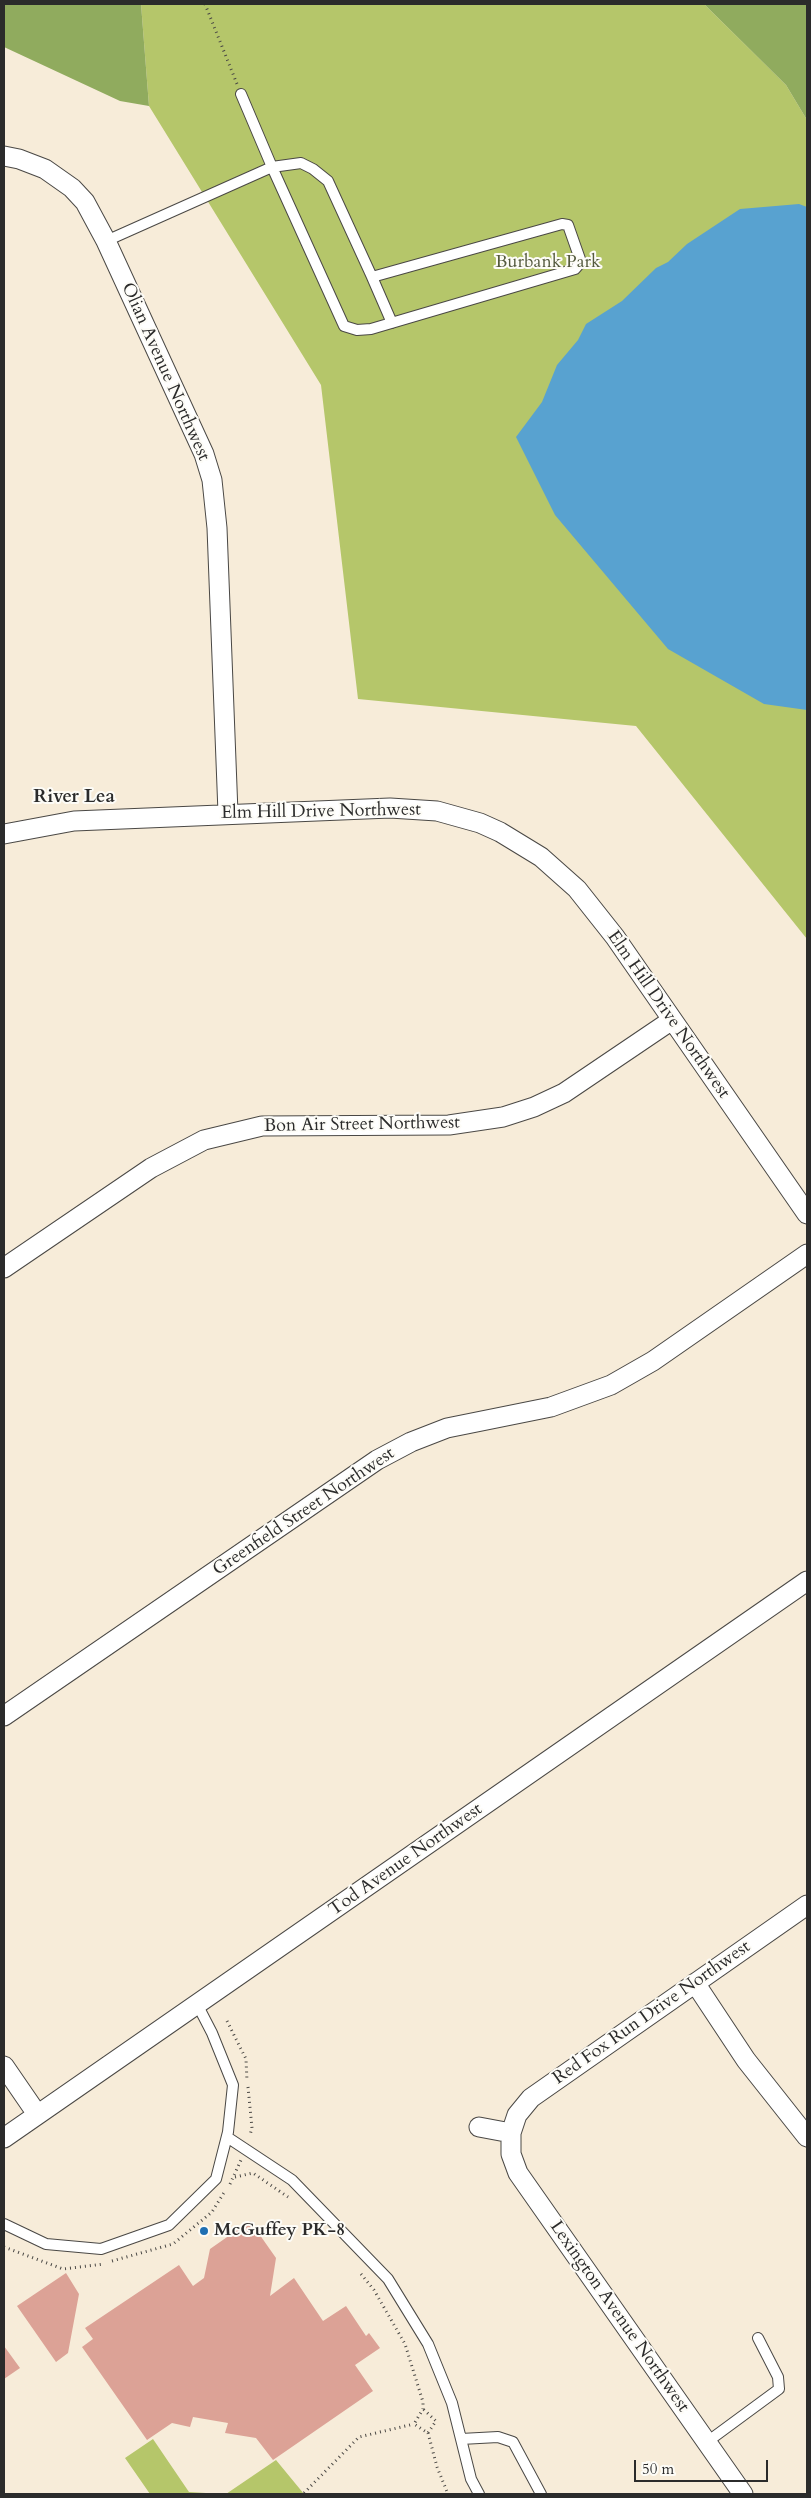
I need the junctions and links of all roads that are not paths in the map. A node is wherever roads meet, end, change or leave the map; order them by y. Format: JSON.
{"nodes":[{"id":1,"x":241,"y":94,"type":"road end"},
{"id":2,"x":4,"y":156,"type":"edge"},
{"id":3,"x":272,"y":167,"type":"junction"},
{"id":4,"x":106,"y":241,"type":"junction"},
{"id":5,"x":372,"y":277,"type":"junction"},
{"id":6,"x":392,"y":322,"type":"junction"},
{"id":7,"x":228,"y":813,"type":"junction"},
{"id":8,"x":4,"y":834,"type":"edge"},
{"id":9,"x":672,"y":1020,"type":"junction"},
{"id":10,"x":807,"y":1214,"type":"edge"},
{"id":11,"x":807,"y":1254,"type":"edge"},
{"id":12,"x":4,"y":1268,"type":"edge"},
{"id":13,"x":807,"y":1581,"type":"edge"},
{"id":14,"x":4,"y":1716,"type":"edge"},
{"id":15,"x":807,"y":1905,"type":"edge"},
{"id":16,"x":695,"y":1983,"type":"junction"},
{"id":17,"x":197,"y":2004,"type":"junction"},
{"id":18,"x":4,"y":2066,"type":"edge"},
{"id":19,"x":37,"y":2114,"type":"junction"},
{"id":20,"x":479,"y":2127,"type":"dead end"},
{"id":21,"x":511,"y":2134,"type":"junction"},
{"id":22,"x":227,"y":2137,"type":"junction"},
{"id":23,"x":807,"y":2137,"type":"edge"},
{"id":24,"x":4,"y":2138,"type":"edge"},
{"id":25,"x":4,"y":2224,"type":"edge"},
{"id":26,"x":758,"y":2338,"type":"dead end"},
{"id":27,"x":461,"y":2439,"type":"junction"},
{"id":28,"x":707,"y":2442,"type":"junction"},
{"id":29,"x":479,"y":2494,"type":"edge"},
{"id":30,"x":541,"y":2494,"type":"edge"},
{"id":31,"x":743,"y":2494,"type":"edge"}],
"edges":[{"from":1,"to":3,"type":"lane"},
{"from":2,"to":4,"type":"street","name":"Olian Avenue Northwest"},
{"from":3,"to":4,"type":"lane"},
{"from":3,"to":5,"type":"lane"},
{"from":3,"to":6,"type":"lane"},
{"from":4,"to":7,"type":"street","name":"Olian Avenue Northwest"},
{"from":5,"to":6,"type":"lane"},
{"from":5,"to":6,"type":"lane"},
{"from":7,"to":8,"type":"street","name":"Elm Hill Drive Northwest"},
{"from":7,"to":9,"type":"street","name":"Elm Hill Drive Northwest"},
{"from":9,"to":10,"type":"street","name":"Elm Hill Drive Northwest"},
{"from":9,"to":12,"type":"street","name":"Bon Air Street Northwest"},
{"from":11,"to":14,"type":"street","name":"Greenfield Street Northwest"},
{"from":13,"to":17,"type":"street","name":"Tod Avenue Northwest"},
{"from":15,"to":16,"type":"street","name":"Red Fox Run Drive Northwest"},
{"from":16,"to":21,"type":"street","name":"Red Fox Run Drive Northwest"},
{"from":16,"to":23,"type":"street"},
{"from":17,"to":19,"type":"street","name":"Tod Avenue Northwest"},
{"from":17,"to":22,"type":"lane"},
{"from":18,"to":19,"type":"street"},
{"from":19,"to":24,"type":"street","name":"Tod Avenue Northwest"},
{"from":20,"to":21,"type":"street"},
{"from":21,"to":28,"type":"street","name":"Lexington Avenue Northwest"},
{"from":22,"to":25,"type":"lane"},
{"from":22,"to":27,"type":"lane"},
{"from":26,"to":28,"type":"lane"},
{"from":27,"to":29,"type":"lane"},
{"from":27,"to":30,"type":"lane"},
{"from":28,"to":31,"type":"street","name":"Lexington Avenue Northwest"}]}
